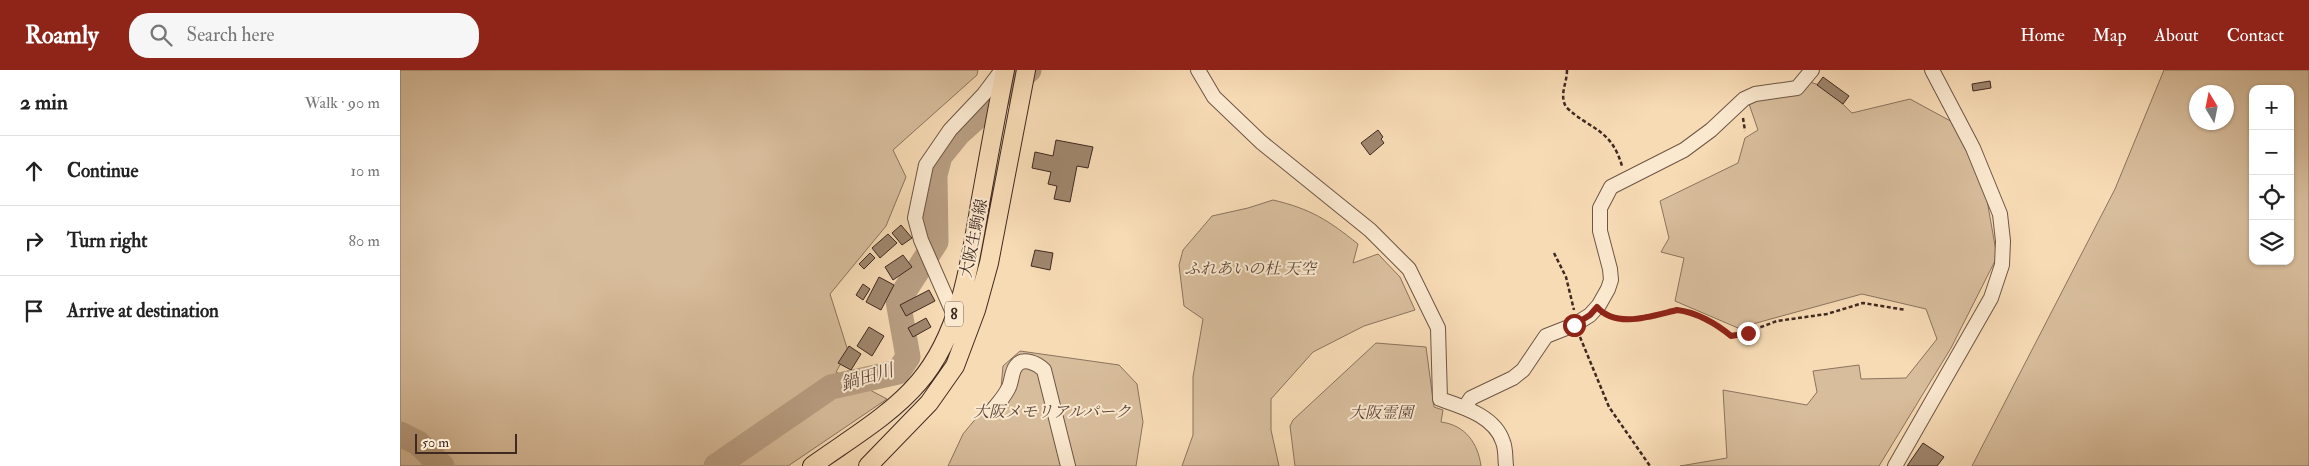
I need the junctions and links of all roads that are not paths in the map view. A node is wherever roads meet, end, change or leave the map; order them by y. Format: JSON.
{"nodes":[{"id":1,"x":1198,"y":70,"type":"edge"},
{"id":2,"x":1812,"y":70,"type":"edge"},
{"id":3,"x":1934,"y":71,"type":"edge"},
{"id":4,"x":1003,"y":74,"type":"edge"},
{"id":5,"x":1025,"y":77,"type":"edge"},
{"id":6,"x":954,"y":315,"type":"junction"},
{"id":7,"x":1465,"y":407,"type":"junction"},
{"id":8,"x":992,"y":412,"type":"dead end"},
{"id":9,"x":812,"y":466,"type":"edge"},
{"id":10,"x":868,"y":466,"type":"edge"},
{"id":11,"x":1068,"y":466,"type":"edge"},
{"id":12,"x":1506,"y":466,"type":"edge"},
{"id":13,"x":1895,"y":466,"type":"edge"}],
"edges":[{"from":1,"to":7,"type":"street"},
{"from":2,"to":7,"type":"street"},
{"from":3,"to":13,"type":"street"},
{"from":4,"to":6,"type":"main road","name":"大阪生駒線","number":"8"},
{"from":4,"to":6,"type":"street"},
{"from":5,"to":10,"type":"main road","name":"大阪生駒線","number":"8"},
{"from":6,"to":9,"type":"main road","name":"大阪生駒線","number":"8"},
{"from":7,"to":12,"type":"street"},
{"from":8,"to":11,"type":"street"}]}
